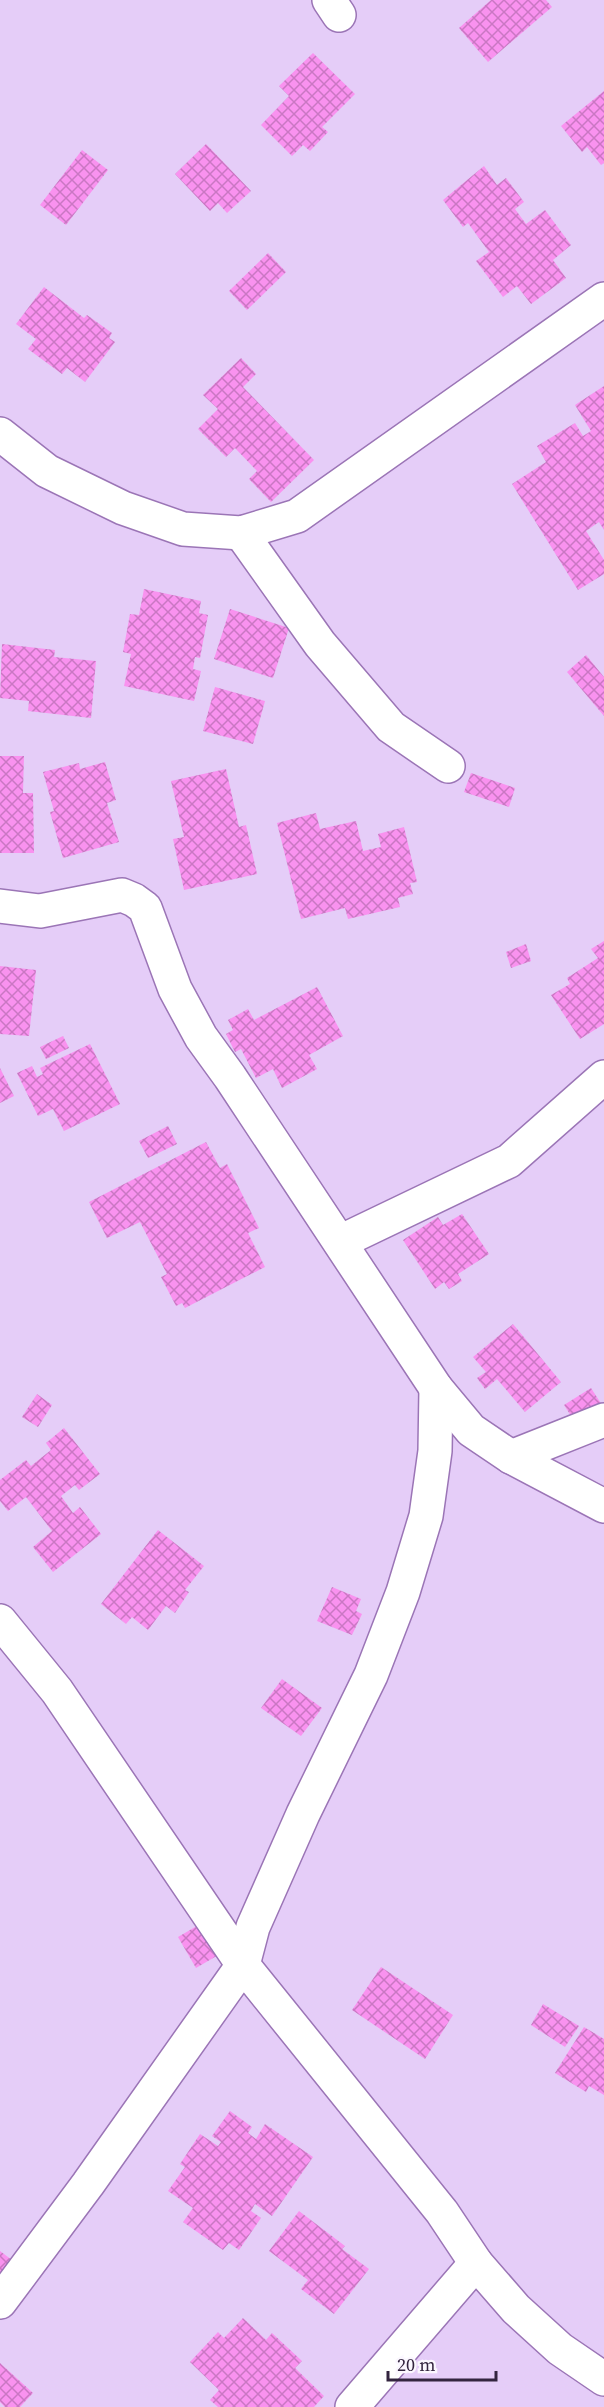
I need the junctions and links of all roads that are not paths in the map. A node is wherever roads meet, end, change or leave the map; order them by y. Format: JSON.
{"nodes":[{"id":1,"x":604,"y":299,"type":"edge"},
{"id":2,"x":0,"y":434,"type":"edge"},
{"id":3,"x":241,"y":533,"type":"junction"},
{"id":4,"x":448,"y":766,"type":"dead end"},
{"id":5,"x":0,"y":906,"type":"edge"},
{"id":6,"x":603,"y":1078,"type":"edge"},
{"id":7,"x":340,"y":1242,"type":"junction"},
{"id":8,"x":436,"y":1388,"type":"junction"},
{"id":9,"x":604,"y":1420,"type":"edge"},
{"id":10,"x":511,"y":1457,"type":"junction"},
{"id":11,"x":604,"y":1506,"type":"edge"},
{"id":12,"x":0,"y":1621,"type":"edge"},
{"id":13,"x":243,"y":1965,"type":"junction"},
{"id":14,"x":476,"y":2264,"type":"junction"},
{"id":15,"x":0,"y":2302,"type":"edge"},
{"id":16,"x":604,"y":2379,"type":"edge"},
{"id":17,"x":352,"y":2407,"type":"edge"}],
"edges":[{"from":1,"to":3,"type":"street"},
{"from":2,"to":3,"type":"street"},
{"from":3,"to":4,"type":"street"},
{"from":5,"to":7,"type":"street"},
{"from":6,"to":7,"type":"street"},
{"from":7,"to":8,"type":"street"},
{"from":8,"to":10,"type":"street"},
{"from":8,"to":13,"type":"street"},
{"from":9,"to":10,"type":"street"},
{"from":10,"to":11,"type":"street"},
{"from":12,"to":13,"type":"street"},
{"from":13,"to":14,"type":"street"},
{"from":13,"to":15,"type":"street"},
{"from":14,"to":16,"type":"street"},
{"from":14,"to":17,"type":"street"}]}
